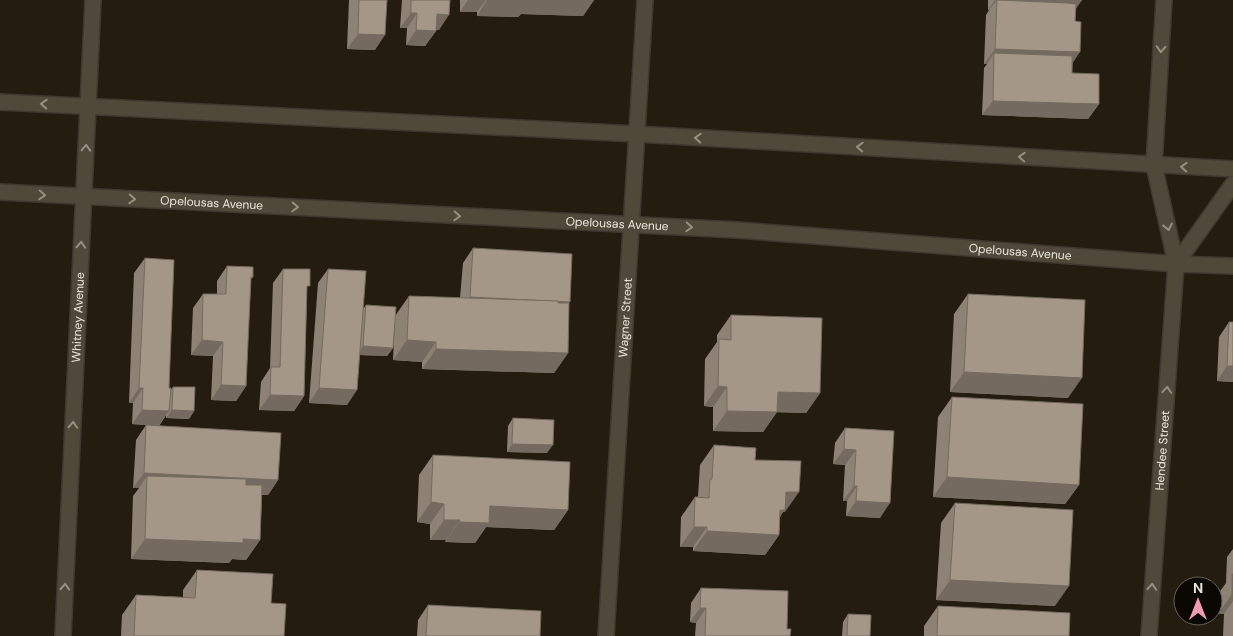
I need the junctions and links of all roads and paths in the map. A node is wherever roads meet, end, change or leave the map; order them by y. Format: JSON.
{"nodes":[{"id":1,"x":93,"y":0,"type":"edge"},
{"id":2,"x":645,"y":0,"type":"edge"},
{"id":3,"x":1164,"y":0,"type":"edge"},
{"id":4,"x":0,"y":102,"type":"edge"},
{"id":5,"x":88,"y":106,"type":"junction"},
{"id":6,"x":637,"y":134,"type":"junction"},
{"id":7,"x":1154,"y":165,"type":"junction"},
{"id":8,"x":1233,"y":169,"type":"edge"},
{"id":9,"x":1233,"y":184,"type":"edge"},
{"id":10,"x":0,"y":192,"type":"edge"},
{"id":11,"x":84,"y":197,"type":"junction"},
{"id":12,"x":632,"y":224,"type":"junction"},
{"id":13,"x":1176,"y":264,"type":"junction"},
{"id":14,"x":1233,"y":266,"type":"edge"},
{"id":15,"x":63,"y":636,"type":"edge"},
{"id":16,"x":606,"y":636,"type":"edge"},
{"id":17,"x":1149,"y":636,"type":"edge"}],
"edges":[{"from":1,"to":5,"type":"street","name":"Whitney Avenue"},
{"from":2,"to":6,"type":"street","name":"Wagner Street"},
{"from":3,"to":7,"type":"street","name":"Hendee Street","one_way":true},
{"from":5,"to":4,"type":"street","one_way":true},
{"from":5,"to":6,"type":"street"},
{"from":11,"to":5,"type":"street","name":"Whitney Avenue","one_way":true},
{"from":7,"to":6,"type":"street","one_way":true},
{"from":6,"to":12,"type":"street","name":"Wagner Street"},
{"from":8,"to":7,"type":"street","one_way":true},
{"from":7,"to":13,"type":"street","name":"Hendee Street","one_way":true},
{"from":9,"to":13,"type":"street"},
{"from":10,"to":11,"type":"street","name":"Opelousas Avenue","one_way":true},
{"from":11,"to":12,"type":"street","name":"Opelousas Avenue","one_way":true},
{"from":15,"to":11,"type":"street","name":"Whitney Avenue","one_way":true},
{"from":12,"to":13,"type":"street","name":"Opelousas Avenue","one_way":true},
{"from":12,"to":16,"type":"street","name":"Wagner Street"},
{"from":13,"to":14,"type":"street","name":"Opelousas Avenue"},
{"from":17,"to":13,"type":"street","name":"Hendee Street","one_way":true}]}
